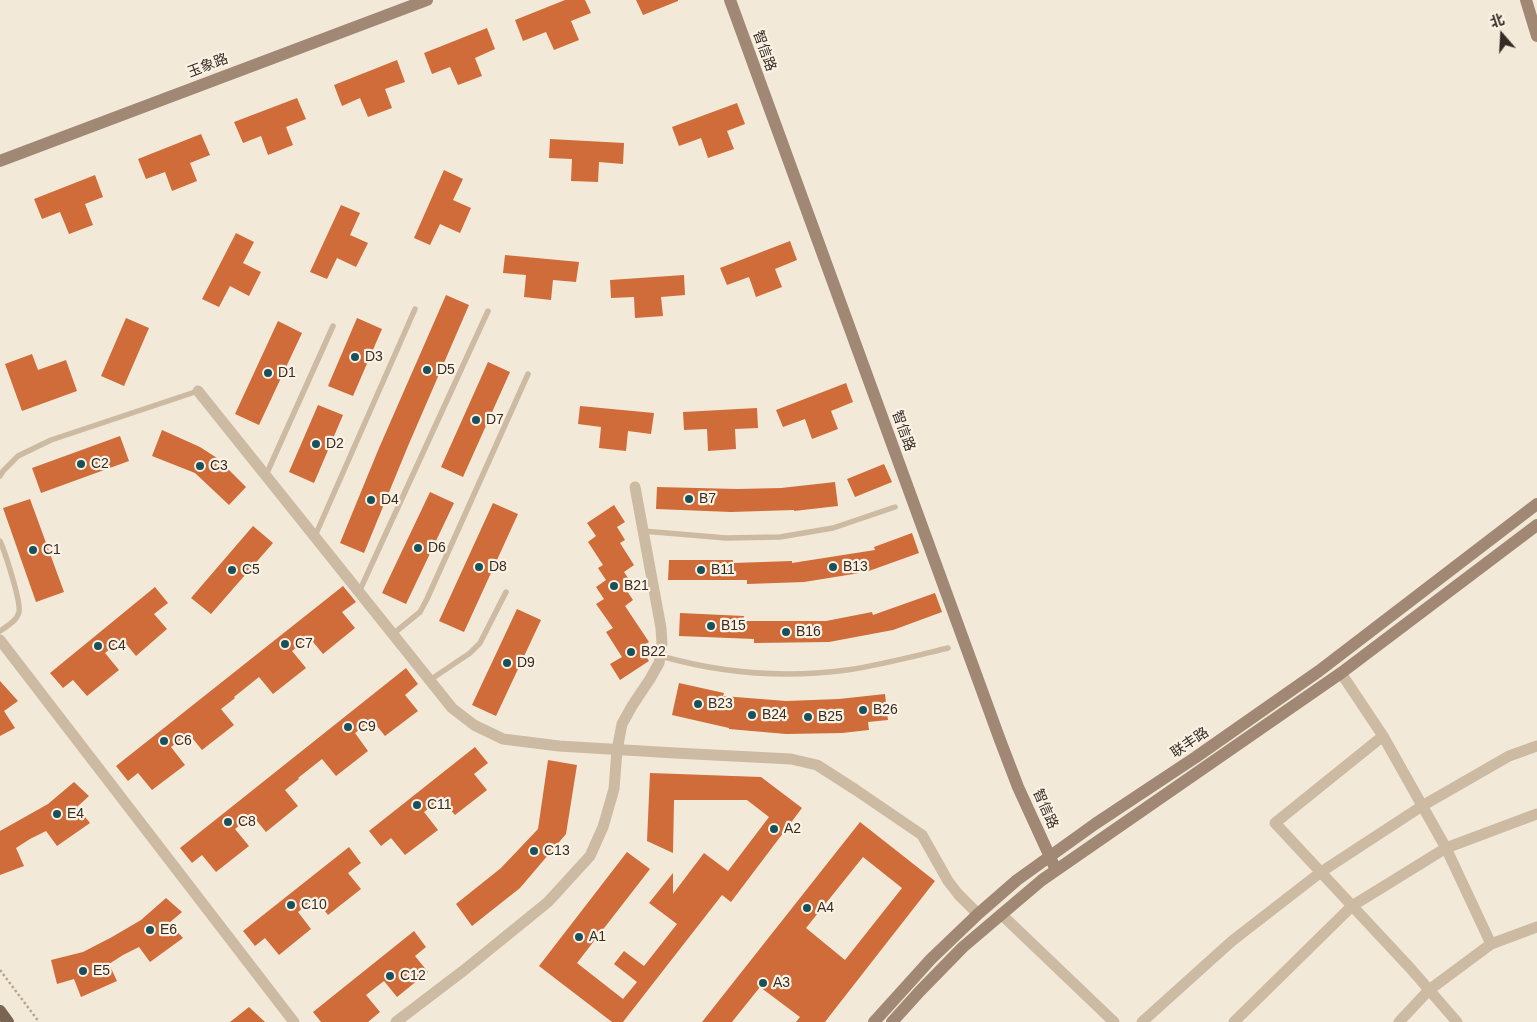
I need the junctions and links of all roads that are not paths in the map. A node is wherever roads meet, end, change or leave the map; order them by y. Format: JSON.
{"nodes":[{"id":1,"x":406,"y":0,"type":"edge"},
{"id":2,"x":427,"y":0,"type":"edge"},
{"id":3,"x":730,"y":0,"type":"edge"},
{"id":4,"x":738,"y":0,"type":"edge"},
{"id":5,"x":1526,"y":0,"type":"edge"},
{"id":6,"x":1537,"y":36,"type":"edge"},
{"id":7,"x":0,"y":152,"type":"edge"},
{"id":8,"x":0,"y":160,"type":"edge"},
{"id":9,"x":415,"y":309,"type":"dead end"},
{"id":10,"x":488,"y":311,"type":"dead end"},
{"id":11,"x":332,"y":326,"type":"dead end"},
{"id":12,"x":528,"y":374,"type":"dead end"},
{"id":13,"x":198,"y":391,"type":"joint"},
{"id":14,"x":265,"y":475,"type":"junction"},
{"id":15,"x":0,"y":476,"type":"edge"},
{"id":16,"x":635,"y":487,"type":"dead end"},
{"id":17,"x":1537,"y":504,"type":"edge"},
{"id":18,"x":895,"y":507,"type":"dead end"},
{"id":19,"x":1537,"y":524,"type":"edge"},
{"id":20,"x":643,"y":531,"type":"junction"},
{"id":21,"x":315,"y":537,"type":"junction"},
{"id":22,"x":0,"y":541,"type":"edge"},
{"id":23,"x":359,"y":592,"type":"junction"},
{"id":24,"x":506,"y":592,"type":"dead end"},
{"id":25,"x":0,"y":631,"type":"edge"},
{"id":26,"x":393,"y":634,"type":"junction"},
{"id":27,"x":0,"y":640,"type":"edge"},
{"id":28,"x":948,"y":648,"type":"dead end"},
{"id":29,"x":660,"y":656,"type":"junction"},
{"id":30,"x":1342,"y":673,"type":"junction"},
{"id":31,"x":430,"y":680,"type":"junction"},
{"id":32,"x":1383,"y":736,"type":"junction"},
{"id":33,"x":1537,"y":746,"type":"edge"},
{"id":34,"x":617,"y":750,"type":"junction"},
{"id":35,"x":1422,"y":806,"type":"junction"},
{"id":36,"x":1537,"y":814,"type":"edge"},
{"id":37,"x":1446,"y":848,"type":"junction"},
{"id":38,"x":1053,"y":854,"type":"junction"},
{"id":39,"x":1060,"y":867,"type":"junction"},
{"id":40,"x":1321,"y":872,"type":"junction"},
{"id":41,"x":1352,"y":906,"type":"junction"},
{"id":42,"x":978,"y":914,"type":"junction"},
{"id":43,"x":1001,"y":914,"type":"junction"},
{"id":44,"x":1537,"y":927,"type":"edge"},
{"id":45,"x":1491,"y":944,"type":"junction"},
{"id":46,"x":1429,"y":990,"type":"junction"},
{"id":47,"x":0,"y":1011,"type":"edge"},
{"id":48,"x":8,"y":1022,"type":"edge"},
{"id":49,"x":294,"y":1022,"type":"edge"},
{"id":50,"x":396,"y":1022,"type":"edge"},
{"id":51,"x":874,"y":1022,"type":"edge"},
{"id":52,"x":892,"y":1022,"type":"edge"},
{"id":53,"x":1114,"y":1022,"type":"edge"},
{"id":54,"x":1142,"y":1022,"type":"edge"},
{"id":55,"x":1234,"y":1022,"type":"edge"},
{"id":56,"x":1399,"y":1022,"type":"edge"},
{"id":57,"x":1457,"y":1022,"type":"edge"}],
"edges":[{"from":1,"to":7,"type":"street","name":"玉象路"},
{"from":2,"to":8,"type":"street","name":"玉象路"},
{"from":3,"to":38,"type":"street","name":"智信路"},
{"from":4,"to":38,"type":"street","name":"智信路"},
{"from":5,"to":6,"type":"street"},
{"from":9,"to":21,"type":"lane"},
{"from":10,"to":23,"type":"lane"},
{"from":11,"to":14,"type":"lane"},
{"from":12,"to":26,"type":"lane"},
{"from":13,"to":14,"type":"street"},
{"from":13,"to":15,"type":"lane"},
{"from":14,"to":21,"type":"street"},
{"from":16,"to":20,"type":"street"},
{"from":17,"to":38,"type":"street","name":"联丰路"},
{"from":18,"to":20,"type":"lane"},
{"from":19,"to":30,"type":"street","name":"联丰路"},
{"from":20,"to":29,"type":"street"},
{"from":21,"to":23,"type":"street"},
{"from":22,"to":25,"type":"lane"},
{"from":23,"to":26,"type":"street"},
{"from":24,"to":31,"type":"lane"},
{"from":26,"to":31,"type":"street"},
{"from":27,"to":49,"type":"street"},
{"from":28,"to":29,"type":"lane"},
{"from":29,"to":34,"type":"street"},
{"from":30,"to":32,"type":"street"},
{"from":30,"to":39,"type":"street","name":"联丰路"},
{"from":31,"to":34,"type":"street"},
{"from":32,"to":35,"type":"street"},
{"from":32,"to":40,"type":"street"},
{"from":33,"to":35,"type":"street"},
{"from":34,"to":42,"type":"street"},
{"from":34,"to":50,"type":"street"},
{"from":35,"to":37,"type":"street"},
{"from":35,"to":40,"type":"street"},
{"from":36,"to":37,"type":"street"},
{"from":37,"to":41,"type":"street"},
{"from":37,"to":45,"type":"street"},
{"from":38,"to":39,"type":"street","name":"智信路"},
{"from":38,"to":42,"type":"street","name":"联丰路"},
{"from":39,"to":43,"type":"street","name":"联丰路"},
{"from":40,"to":41,"type":"street"},
{"from":40,"to":54,"type":"street"},
{"from":41,"to":46,"type":"street"},
{"from":41,"to":55,"type":"street"},
{"from":42,"to":51,"type":"street","name":"联丰路"},
{"from":43,"to":52,"type":"street","name":"联丰路"},
{"from":43,"to":53,"type":"street"},
{"from":44,"to":45,"type":"street"},
{"from":45,"to":46,"type":"street"},
{"from":46,"to":56,"type":"street"},
{"from":46,"to":57,"type":"street"},
{"from":47,"to":48,"type":"main road"}]}
